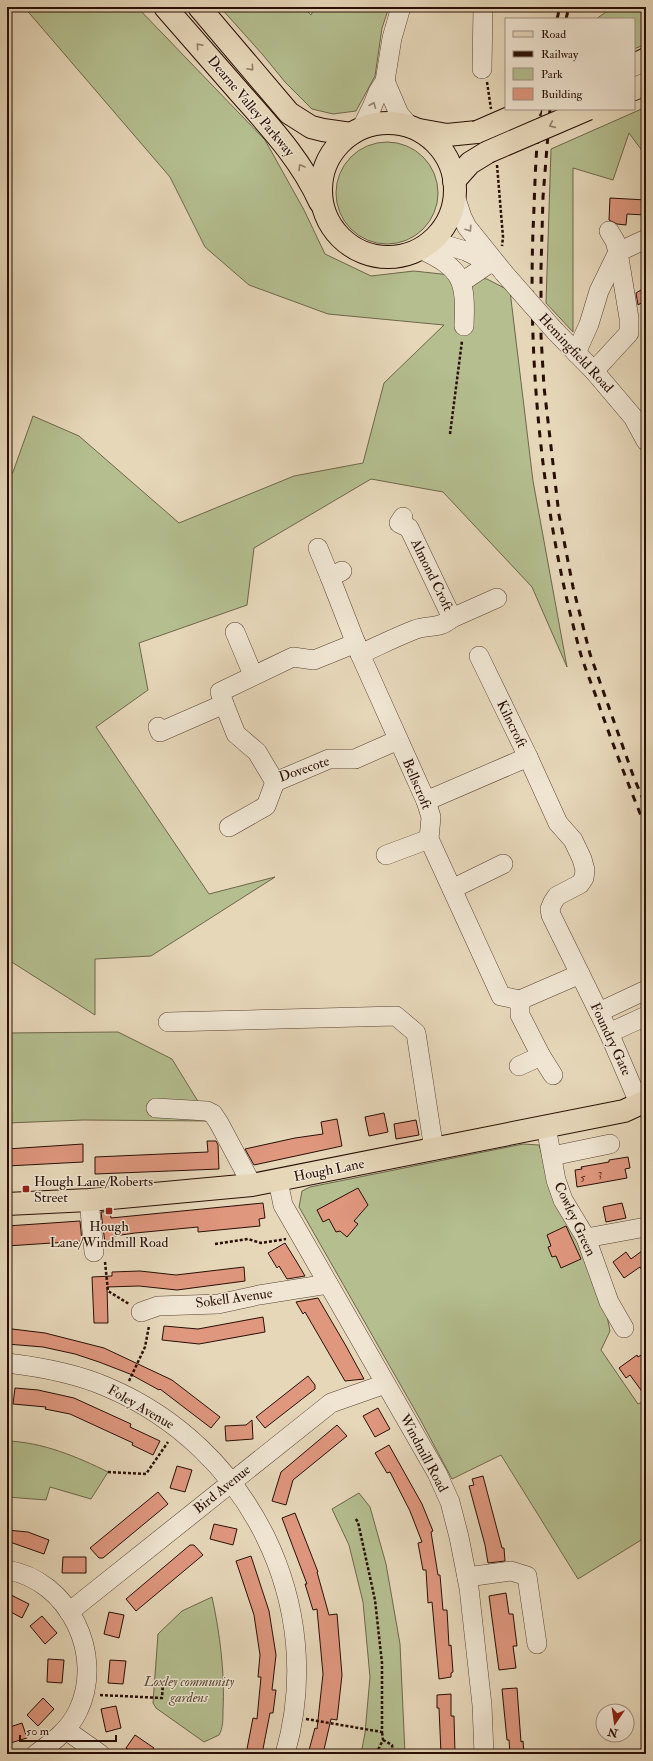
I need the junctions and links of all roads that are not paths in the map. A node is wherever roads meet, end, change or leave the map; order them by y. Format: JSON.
{"nodes":[{"id":1,"x":165,"y":7,"type":"edge"},
{"id":2,"x":199,"y":7,"type":"edge"},
{"id":3,"x":401,"y":7,"type":"edge"},
{"id":4,"x":483,"y":7,"type":"edge"},
{"id":5,"x":646,"y":59,"type":"edge"},
{"id":6,"x":635,"y":64,"type":"edge"},
{"id":7,"x":482,"y":69,"type":"dead end"},
{"id":8,"x":385,"y":81,"type":"junction"},
{"id":9,"x":646,"y":84,"type":"edge"},
{"id":10,"x":635,"y":89,"type":"edge"},
{"id":11,"x":528,"y":110,"type":"edge"},
{"id":12,"x":586,"y":110,"type":"edge"},
{"id":13,"x":414,"y":129,"type":"junction"},
{"id":14,"x":356,"y":131,"type":"junction"},
{"id":15,"x":454,"y":187,"type":"junction"},
{"id":16,"x":325,"y":214,"type":"junction"},
{"id":17,"x":609,"y":231,"type":"dead end"},
{"id":18,"x":646,"y":239,"type":"edge"},
{"id":19,"x":426,"y":245,"type":"junction"},
{"id":20,"x":618,"y":252,"type":"junction"},
{"id":21,"x":498,"y":268,"type":"junction"},
{"id":22,"x":462,"y":282,"type":"junction"},
{"id":23,"x":464,"y":326,"type":"road end"},
{"id":24,"x":576,"y":353,"type":"junction"},
{"id":25,"x":594,"y":371,"type":"junction"},
{"id":26,"x":646,"y":441,"type":"edge"},
{"id":27,"x":403,"y":517,"type":"dead end"},
{"id":28,"x":318,"y":548,"type":"dead end"},
{"id":29,"x":497,"y":598,"type":"dead end"},
{"id":30,"x":452,"y":618,"type":"junction"},
{"id":31,"x":236,"y":632,"type":"dead end"},
{"id":32,"x":358,"y":649,"type":"junction"},
{"id":33,"x":479,"y":656,"type":"dead end"},
{"id":34,"x":254,"y":675,"type":"junction"},
{"id":35,"x":224,"y":704,"type":"junction"},
{"id":36,"x":158,"y":727,"type":"dead end"},
{"id":37,"x":398,"y":740,"type":"junction"},
{"id":38,"x":528,"y":757,"type":"junction"},
{"id":39,"x":275,"y":782,"type":"junction"},
{"id":40,"x":426,"y":801,"type":"junction"},
{"id":41,"x":229,"y":827,"type":"dead end"},
{"id":42,"x":428,"y":839,"type":"junction"},
{"id":43,"x":386,"y":855,"type":"dead end"},
{"id":44,"x":502,"y":864,"type":"dead end"},
{"id":45,"x":452,"y":889,"type":"junction"},
{"id":46,"x":580,"y":974,"type":"junction"},
{"id":47,"x":646,"y":990,"type":"edge"},
{"id":48,"x":520,"y":1000,"type":"junction"},
{"id":49,"x":599,"y":1012,"type":"junction"},
{"id":50,"x":646,"y":1016,"type":"edge"},
{"id":51,"x":168,"y":1022,"type":"dead end"},
{"id":52,"x":610,"y":1033,"type":"junction"},
{"id":53,"x":541,"y":1056,"type":"junction"},
{"id":54,"x":519,"y":1066,"type":"dead end"},
{"id":55,"x":553,"y":1075,"type":"dead end"},
{"id":56,"x":643,"y":1103,"type":"edge"},
{"id":57,"x":156,"y":1108,"type":"dead end"},
{"id":58,"x":546,"y":1127,"type":"junction"},
{"id":59,"x":610,"y":1144,"type":"dead end"},
{"id":60,"x":434,"y":1150,"type":"junction"},
{"id":61,"x":552,"y":1156,"type":"junction"},
{"id":62,"x":278,"y":1181,"type":"junction"},
{"id":63,"x":252,"y":1185,"type":"junction"},
{"id":64,"x":89,"y":1200,"type":"junction"},
{"id":65,"x":7,"y":1204,"type":"edge"},
{"id":66,"x":646,"y":1227,"type":"edge"},
{"id":67,"x":586,"y":1238,"type":"junction"},
{"id":68,"x":94,"y":1252,"type":"road end"},
{"id":69,"x":328,"y":1284,"type":"junction"},
{"id":70,"x":141,"y":1312,"type":"road end"},
{"id":71,"x":624,"y":1328,"type":"dead end"},
{"id":72,"x":7,"y":1363,"type":"edge"},
{"id":73,"x":385,"y":1384,"type":"junction"},
{"id":74,"x":232,"y":1481,"type":"junction"},
{"id":75,"x":7,"y":1570,"type":"edge"},
{"id":76,"x":467,"y":1577,"type":"junction"},
{"id":77,"x":69,"y":1612,"type":"junction"},
{"id":78,"x":537,"y":1644,"type":"dead end"},
{"id":79,"x":66,"y":1730,"type":"junction"},
{"id":80,"x":36,"y":1754,"type":"edge"},
{"id":81,"x":100,"y":1754,"type":"edge"},
{"id":82,"x":285,"y":1754,"type":"edge"},
{"id":83,"x":484,"y":1754,"type":"edge"}],
"edges":[{"from":16,"to":1,"type":"main road","name":"Dearne Valley Parkway","one_way":true},
{"from":2,"to":14,"type":"main road","name":"Dearne Valley Parkway","one_way":true},
{"from":3,"to":8,"type":"street"},
{"from":4,"to":7,"type":"street"},
{"from":5,"to":6,"type":"main road"},
{"from":8,"to":13,"type":"street"},
{"from":14,"to":8,"type":"street","one_way":true},
{"from":9,"to":10,"type":"main road"},
{"from":11,"to":13,"type":"main road","bridge":true},
{"from":12,"to":15,"type":"main road","one_way":true,"bridge":true},
{"from":13,"to":14,"type":"main road"},
{"from":13,"to":15,"type":"main road"},
{"from":14,"to":16,"type":"main road"},
{"from":15,"to":19,"type":"main road"},
{"from":15,"to":21,"type":"street","name":"Hemingfield Road","one_way":true},
{"from":16,"to":19,"type":"main road"},
{"from":17,"to":20,"type":"street"},
{"from":18,"to":20,"type":"street"},
{"from":19,"to":21,"type":"street","name":"Hemingfield Road"},
{"from":19,"to":22,"type":"street"},
{"from":20,"to":24,"type":"street"},
{"from":20,"to":25,"type":"street"},
{"from":21,"to":22,"type":"street"},
{"from":21,"to":24,"type":"street","name":"Hemingfield Road","bridge":true},
{"from":22,"to":23,"type":"street"},
{"from":24,"to":25,"type":"street","name":"Hemingfield Road"},
{"from":25,"to":26,"type":"street","name":"Hemingfield Road"},
{"from":27,"to":30,"type":"street","name":"Almond Croft"},
{"from":28,"to":32,"type":"street","name":"Bellscroft"},
{"from":29,"to":30,"type":"street","name":"Almond Croft"},
{"from":30,"to":32,"type":"street","name":"Almond Croft"},
{"from":31,"to":34,"type":"street"},
{"from":32,"to":34,"type":"street"},
{"from":32,"to":37,"type":"street","name":"Bellscroft"},
{"from":33,"to":38,"type":"street","name":"Kilncroft"},
{"from":34,"to":35,"type":"street"},
{"from":35,"to":36,"type":"street"},
{"from":35,"to":39,"type":"street","name":"Dovecote"},
{"from":37,"to":39,"type":"street","name":"Dovecote"},
{"from":37,"to":40,"type":"street","name":"Bellscroft"},
{"from":38,"to":40,"type":"street","name":"Kilncroft"},
{"from":38,"to":46,"type":"street","name":"Foundry Gate"},
{"from":39,"to":41,"type":"street"},
{"from":40,"to":42,"type":"street","name":"Bellscroft"},
{"from":42,"to":43,"type":"street"},
{"from":42,"to":45,"type":"street"},
{"from":44,"to":45,"type":"street"},
{"from":45,"to":48,"type":"street"},
{"from":46,"to":48,"type":"street"},
{"from":46,"to":49,"type":"street","name":"Foundry Gate"},
{"from":47,"to":49,"type":"street"},
{"from":48,"to":53,"type":"street"},
{"from":49,"to":52,"type":"street","name":"Foundry Gate"},
{"from":50,"to":52,"type":"street"},
{"from":51,"to":60,"type":"street"},
{"from":52,"to":56,"type":"street","name":"Foundry Gate"},
{"from":53,"to":54,"type":"street"},
{"from":53,"to":55,"type":"street"},
{"from":56,"to":58,"type":"main road","name":"Hough Lane"},
{"from":57,"to":63,"type":"street"},
{"from":58,"to":60,"type":"main road","name":"Hough Lane"},
{"from":58,"to":61,"type":"street","name":"Cowley Green"},
{"from":59,"to":61,"type":"street"},
{"from":60,"to":62,"type":"main road","name":"Hough Lane"},
{"from":61,"to":67,"type":"street","name":"Cowley Green"},
{"from":62,"to":63,"type":"main road","name":"Hough Lane"},
{"from":62,"to":69,"type":"street","name":"Windmill Road"},
{"from":63,"to":64,"type":"main road","name":"Hough Lane"},
{"from":64,"to":65,"type":"main road","name":"Hough Lane"},
{"from":64,"to":68,"type":"street"},
{"from":66,"to":67,"type":"street"},
{"from":67,"to":71,"type":"street","name":"Cowley Green"},
{"from":69,"to":70,"type":"street","name":"Sokell Avenue"},
{"from":69,"to":73,"type":"street","name":"Windmill Road"},
{"from":72,"to":74,"type":"street","name":"Foley Avenue"},
{"from":73,"to":74,"type":"street","name":"Bird Avenue"},
{"from":73,"to":76,"type":"street","name":"Windmill Road"},
{"from":74,"to":77,"type":"street","name":"Bird Avenue"},
{"from":74,"to":82,"type":"street","name":"Foley Avenue"},
{"from":75,"to":77,"type":"street"},
{"from":76,"to":78,"type":"street"},
{"from":76,"to":83,"type":"street","name":"Windmill Road"},
{"from":77,"to":79,"type":"street"},
{"from":79,"to":80,"type":"street"},
{"from":79,"to":81,"type":"street"}]}
